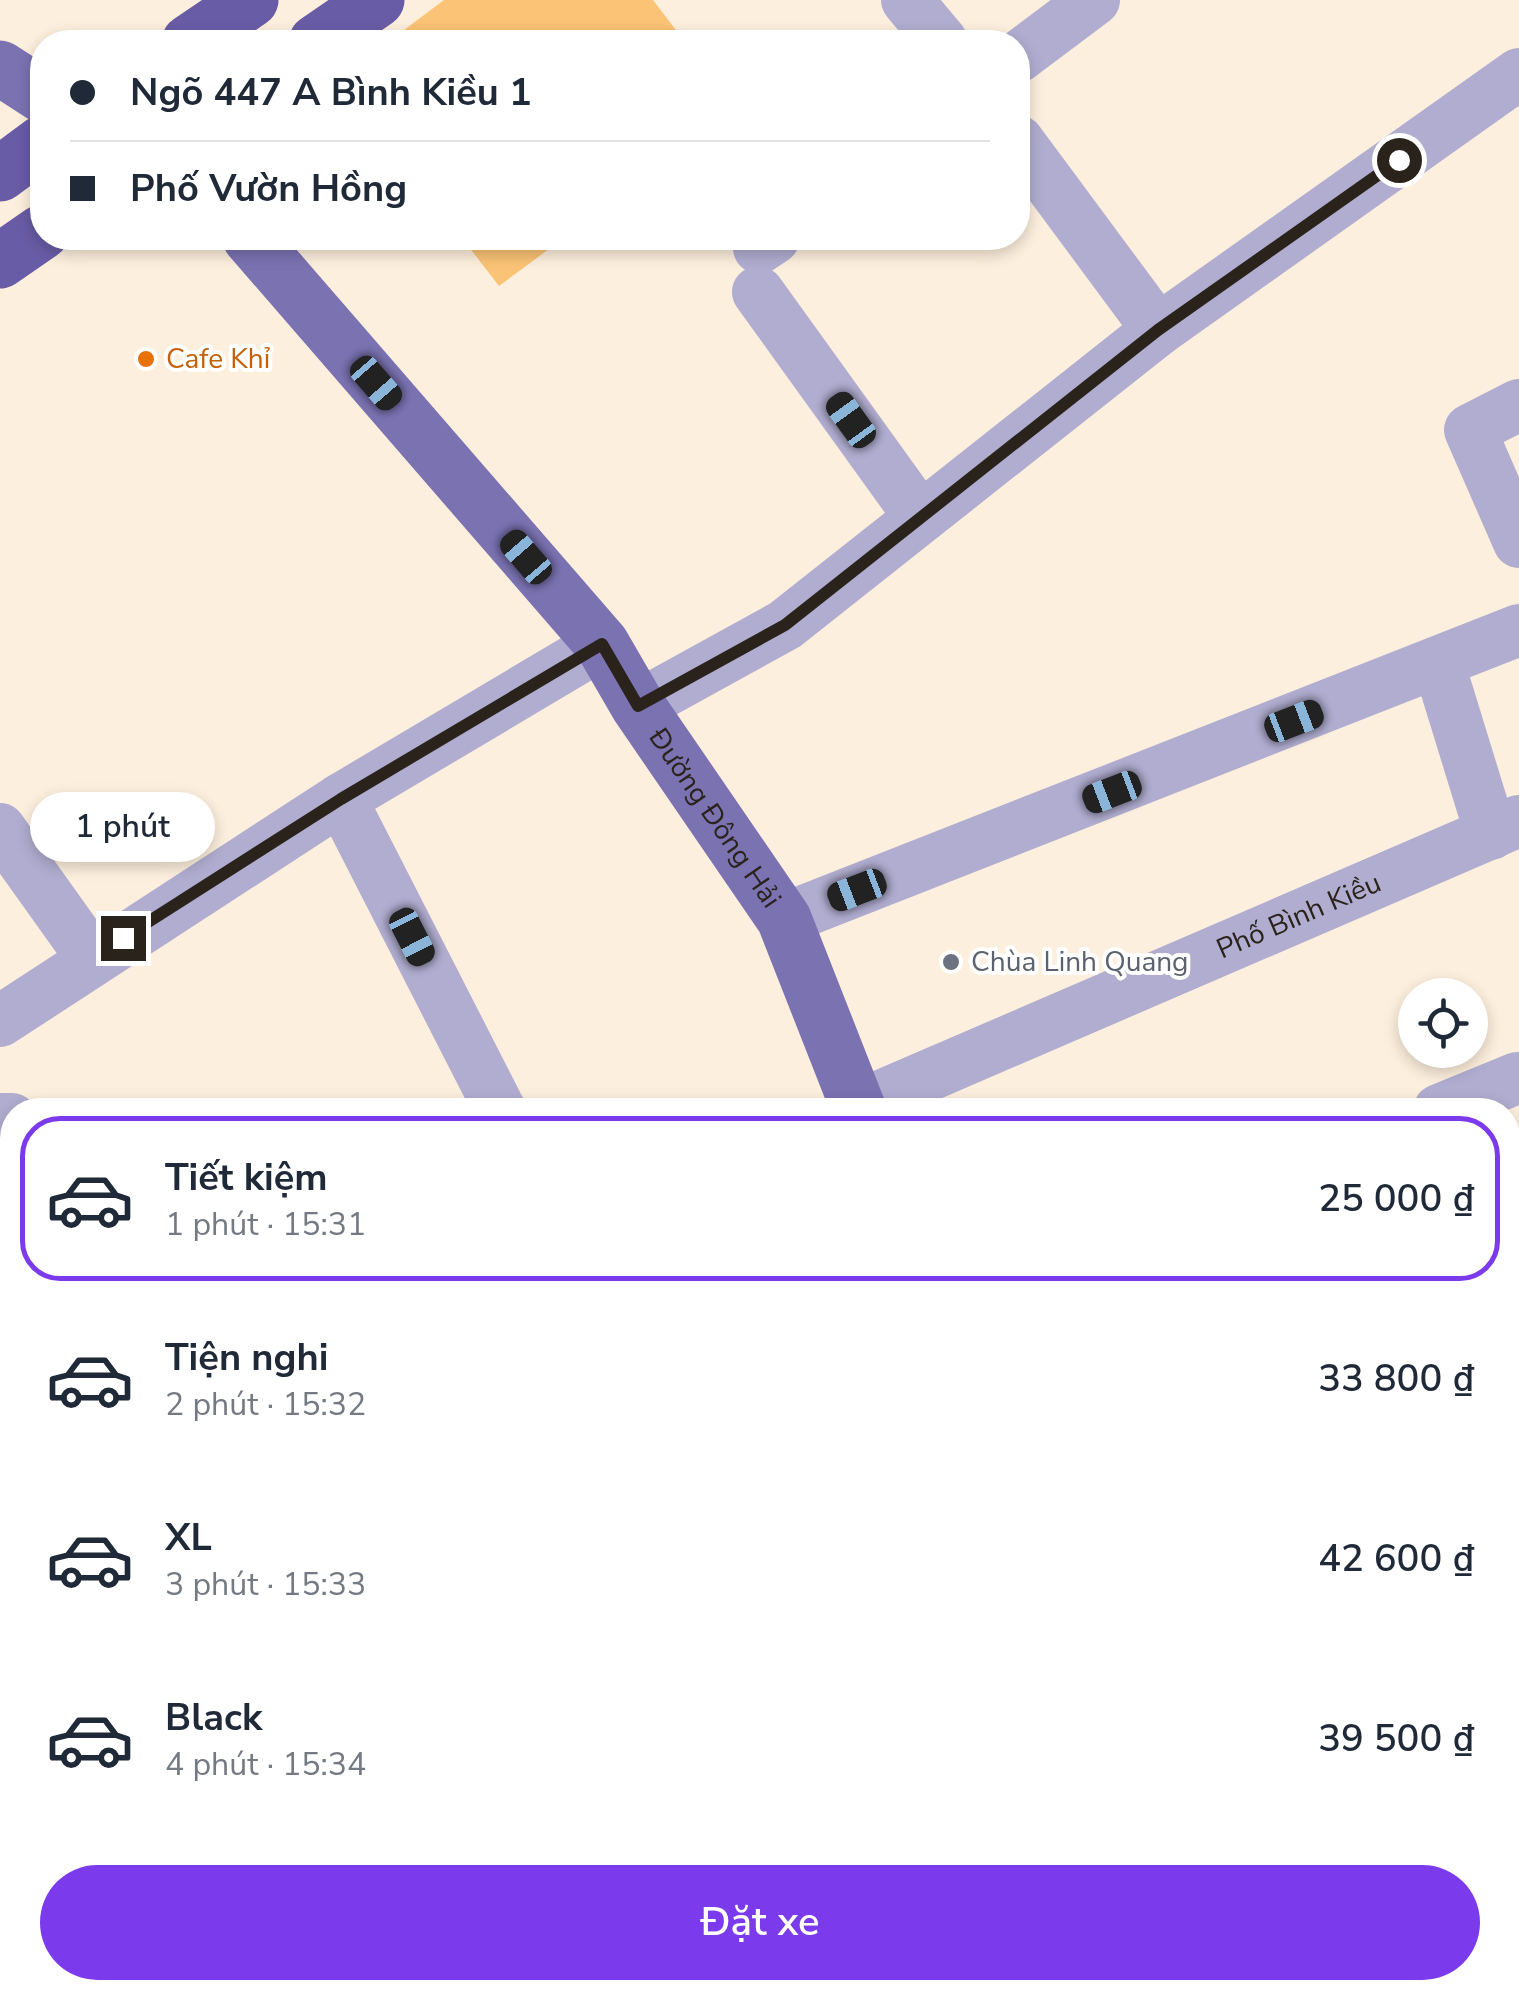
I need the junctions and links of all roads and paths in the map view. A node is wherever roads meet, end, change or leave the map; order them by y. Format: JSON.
{"nodes":[{"id":1,"x":251,"y":0,"type":"edge"},
{"id":2,"x":377,"y":0,"type":"edge"},
{"id":3,"x":907,"y":0,"type":"edge"},
{"id":4,"x":1094,"y":0,"type":"edge"},
{"id":5,"x":207,"y":30,"type":"edge"},
{"id":6,"x":333,"y":30,"type":"edge"},
{"id":7,"x":932,"y":30,"type":"edge"},
{"id":8,"x":1030,"y":48,"type":"edge"},
{"id":9,"x":0,"y":68,"type":"edge"},
{"id":10,"x":1519,"y":74,"type":"edge"},
{"id":11,"x":30,"y":87,"type":"edge"},
{"id":12,"x":30,"y":153,"type":"edge"},
{"id":13,"x":1030,"y":157,"type":"edge"},
{"id":14,"x":0,"y":174,"type":"edge"},
{"id":15,"x":30,"y":240,"type":"edge"},
{"id":16,"x":260,"y":250,"type":"edge"},
{"id":17,"x":764,"y":259,"type":"edge"},
{"id":18,"x":0,"y":261,"type":"edge"},
{"id":19,"x":1158,"y":330,"type":"junction"},
{"id":20,"x":1519,"y":405,"type":"edge"},
{"id":21,"x":920,"y":517,"type":"junction"},
{"id":22,"x":1519,"y":542,"type":"edge"},
{"id":23,"x":1519,"y":630,"type":"edge"},
{"id":24,"x":602,"y":644,"type":"junction"},
{"id":25,"x":1440,"y":664,"type":"junction"},
{"id":26,"x":638,"y":706,"type":"junction"},
{"id":27,"x":341,"y":799,"type":"junction"},
{"id":28,"x":1505,"y":828,"type":"edge"},
{"id":29,"x":2,"y":832,"type":"edge"},
{"id":30,"x":784,"y":919,"type":"junction"},
{"id":31,"x":92,"y":958,"type":"junction"},
{"id":32,"x":0,"y":1021,"type":"edge"},
{"id":33,"x":1517,"y":1078,"type":"edge"},
{"id":34,"x":494,"y":1098,"type":"edge"},
{"id":35,"x":854,"y":1098,"type":"edge"},
{"id":36,"x":881,"y":1098,"type":"edge"},
{"id":37,"x":1469,"y":1098,"type":"edge"}],
"edges":[{"from":1,"to":5,"type":"highway"},
{"from":2,"to":6,"type":"highway"},
{"from":3,"to":7,"type":"street"},
{"from":4,"to":8,"type":"street"},
{"from":9,"to":11,"type":"main road"},
{"from":10,"to":19,"type":"street"},
{"from":12,"to":14,"type":"highway"},
{"from":13,"to":19,"type":"street"},
{"from":15,"to":18,"type":"highway"},
{"from":16,"to":24,"type":"main road","name":"Đường Đông Hải"},
{"from":17,"to":21,"type":"street"},
{"from":19,"to":21,"type":"street"},
{"from":20,"to":22,"type":"street"},
{"from":21,"to":26,"type":"street"},
{"from":23,"to":25,"type":"street"},
{"from":24,"to":26,"type":"main road","name":"Đường Đông Hải"},
{"from":24,"to":27,"type":"street"},
{"from":25,"to":28,"type":"street"},
{"from":25,"to":30,"type":"street"},
{"from":26,"to":30,"type":"main road","name":"Đường Đông Hải"},
{"from":27,"to":31,"type":"street"},
{"from":27,"to":34,"type":"street"},
{"from":28,"to":36,"type":"street","name":"Phố Bình Kiều"},
{"from":29,"to":31,"type":"street"},
{"from":30,"to":35,"type":"main road","name":"Đường Đông Hải"},
{"from":31,"to":32,"type":"street"},
{"from":33,"to":37,"type":"street"}]}
